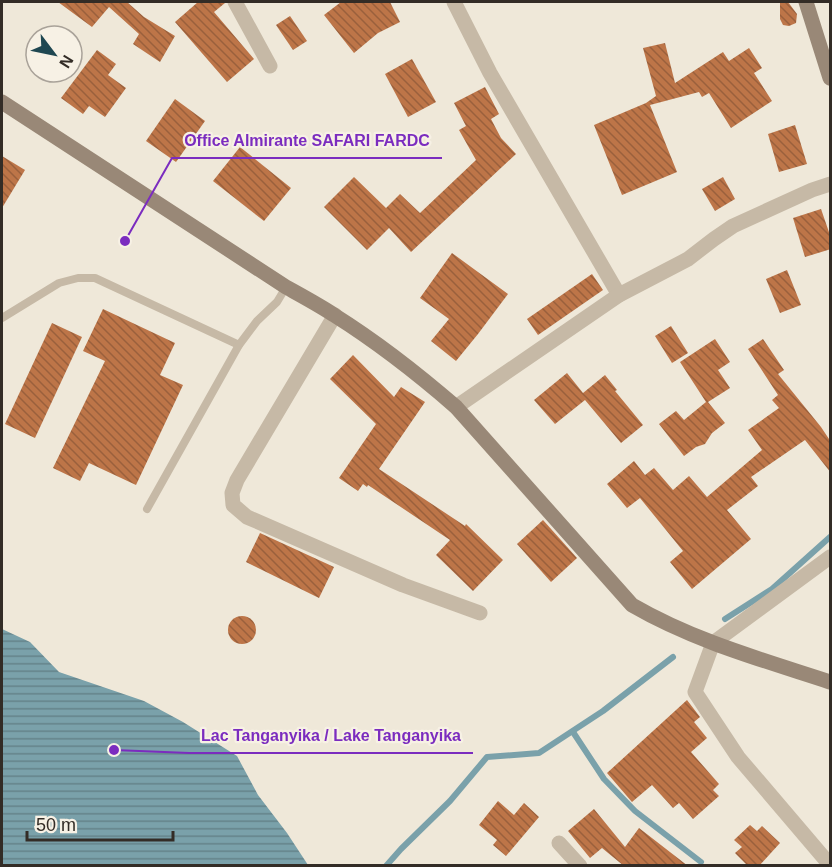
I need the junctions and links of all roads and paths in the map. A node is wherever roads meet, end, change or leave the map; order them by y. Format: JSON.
{"nodes":[{"id":1,"x":235,"y":2,"type":"edge"},
{"id":2,"x":454,"y":2,"type":"edge"},
{"id":3,"x":806,"y":2,"type":"edge"},
{"id":4,"x":270,"y":66,"type":"dead end"},
{"id":5,"x":831,"y":78,"type":"edge"},
{"id":6,"x":2,"y":102,"type":"edge"},
{"id":7,"x":831,"y":184,"type":"edge"},
{"id":8,"x":286,"y":287,"type":"junction"},
{"id":9,"x":619,"y":296,"type":"junction"},
{"id":10,"x":335,"y":315,"type":"junction"},
{"id":11,"x":2,"y":318,"type":"edge"},
{"id":12,"x":239,"y":345,"type":"junction"},
{"id":13,"x":456,"y":407,"type":"junction"},
{"id":14,"x":147,"y":509,"type":"dead end"},
{"id":15,"x":831,"y":557,"type":"edge"},
{"id":16,"x":480,"y":613,"type":"dead end"},
{"id":17,"x":713,"y":643,"type":"junction"},
{"id":18,"x":831,"y":682,"type":"edge"},
{"id":19,"x":559,"y":843,"type":"dead end"},
{"id":20,"x":831,"y":865,"type":"edge"},
{"id":21,"x":580,"y":866,"type":"edge"}],
"edges":[{"from":1,"to":4,"type":"street"},
{"from":2,"to":9,"type":"street"},
{"from":3,"to":5,"type":"street"},
{"from":6,"to":8,"type":"street"},
{"from":7,"to":9,"type":"street"},
{"from":8,"to":10,"type":"street"},
{"from":8,"to":12,"type":"lane"},
{"from":9,"to":13,"type":"street"},
{"from":10,"to":13,"type":"street"},
{"from":10,"to":16,"type":"street"},
{"from":11,"to":12,"type":"lane"},
{"from":12,"to":14,"type":"lane"},
{"from":13,"to":17,"type":"street"},
{"from":15,"to":17,"type":"street"},
{"from":17,"to":18,"type":"street"},
{"from":17,"to":20,"type":"street"},
{"from":19,"to":21,"type":"street"}]}
